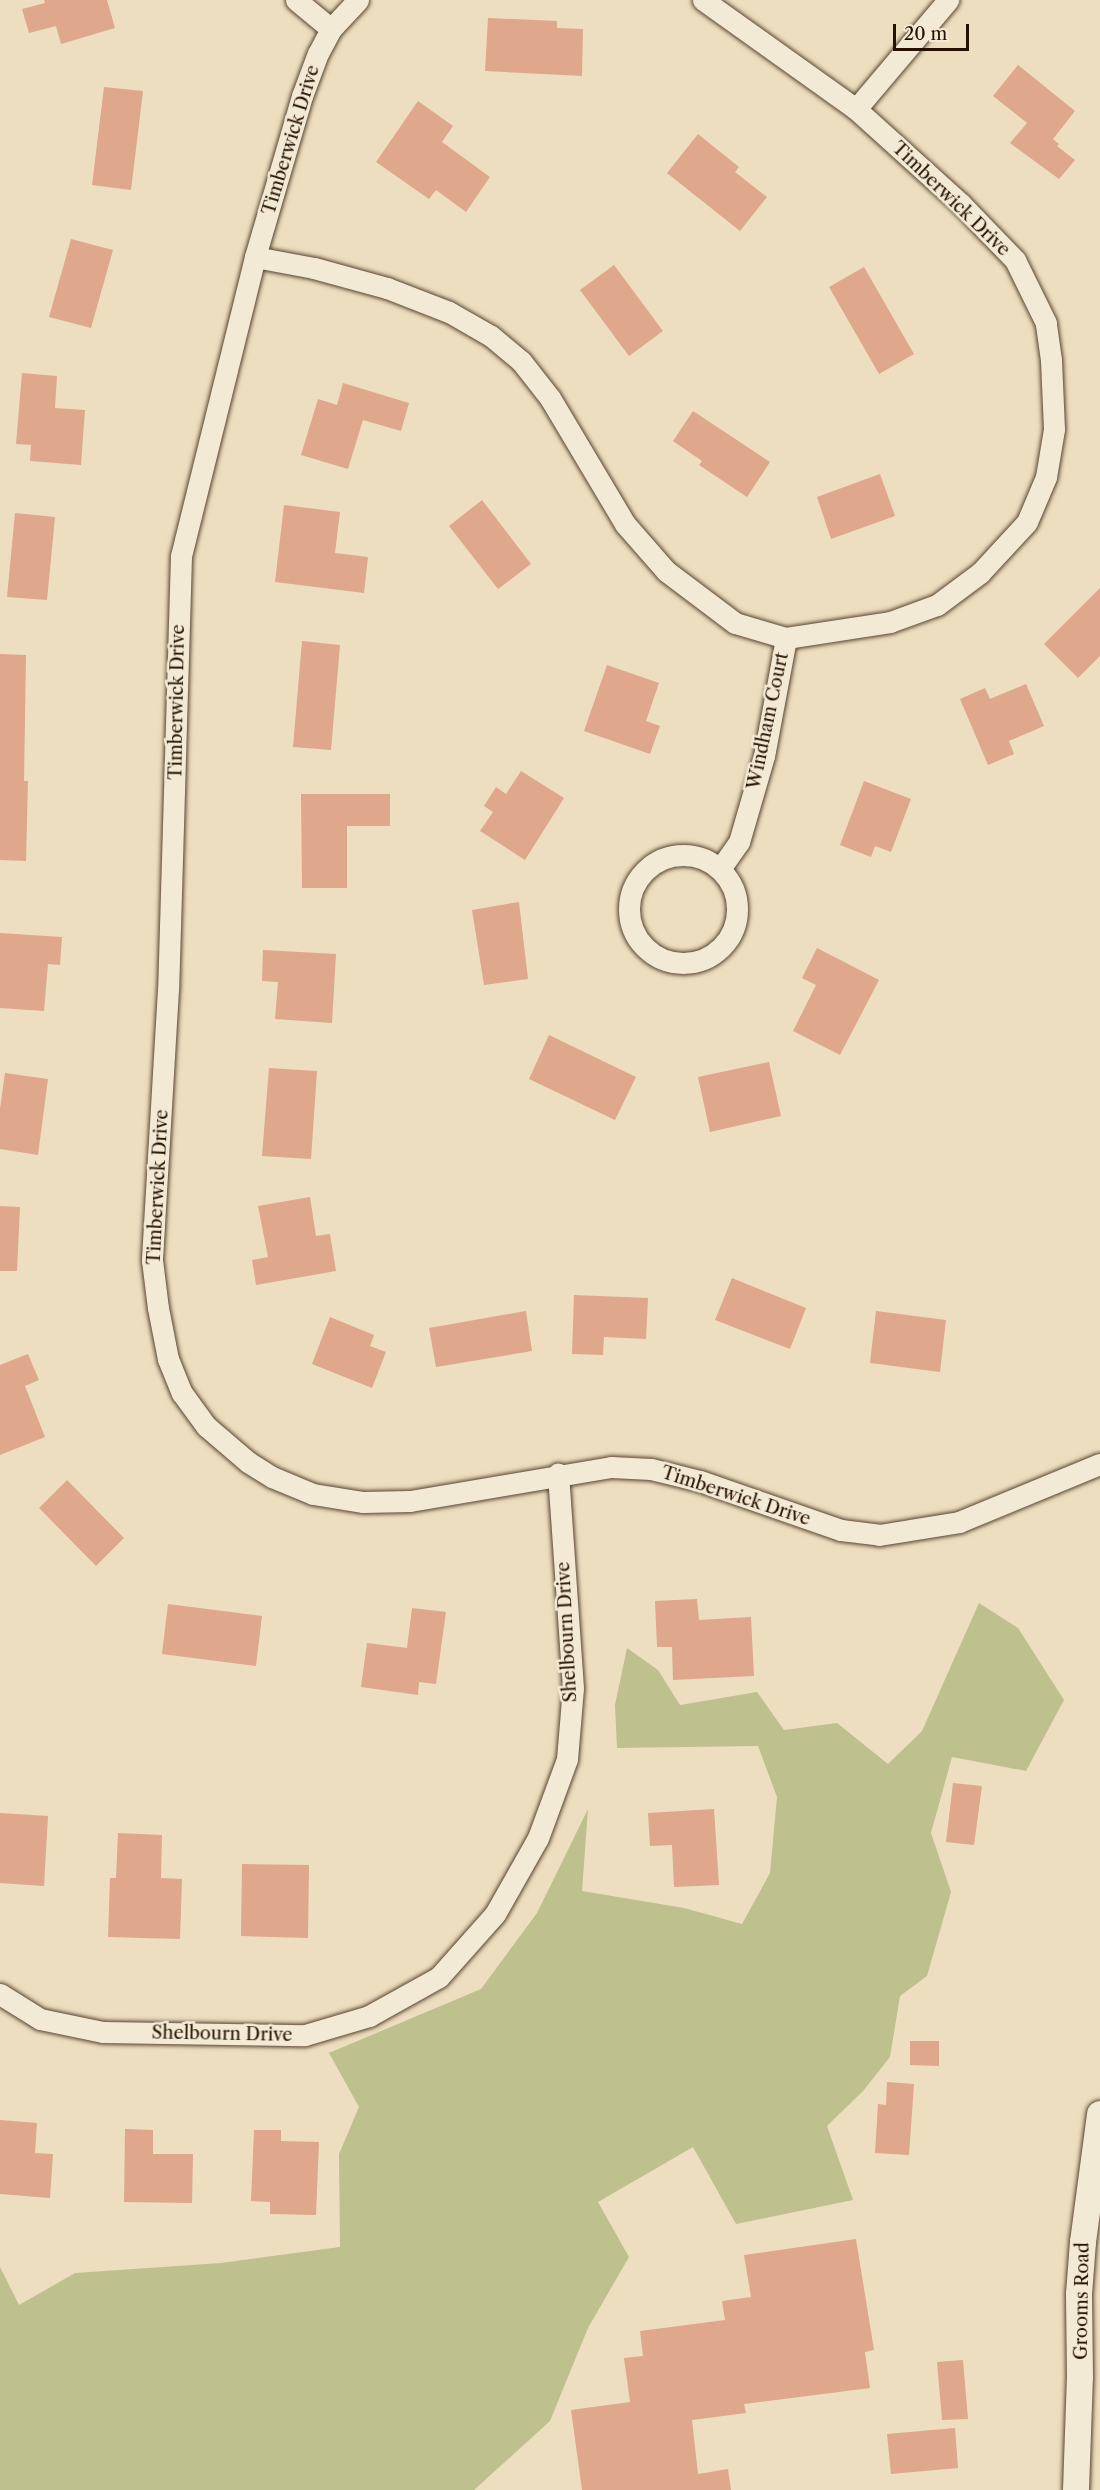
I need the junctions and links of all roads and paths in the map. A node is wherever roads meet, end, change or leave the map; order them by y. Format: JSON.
{"nodes":[{"id":1,"x":296,"y":0,"type":"edge"},
{"id":2,"x":358,"y":0,"type":"edge"},
{"id":3,"x":703,"y":0,"type":"edge"},
{"id":4,"x":948,"y":0,"type":"edge"},
{"id":5,"x":331,"y":29,"type":"junction"},
{"id":6,"x":856,"y":109,"type":"junction"},
{"id":7,"x":255,"y":257,"type":"junction"},
{"id":8,"x":786,"y":638,"type":"junction"},
{"id":9,"x":720,"y":869,"type":"junction"},
{"id":10,"x":1100,"y":1464,"type":"edge"},
{"id":11,"x":558,"y":1474,"type":"junction"},
{"id":12,"x":0,"y":1994,"type":"edge"},
{"id":13,"x":1100,"y":2114,"type":"edge"},
{"id":14,"x":1076,"y":2490,"type":"edge"}],
"edges":[{"from":1,"to":5,"type":"street"},
{"from":2,"to":5,"type":"street","name":"Timberwick Drive"},
{"from":3,"to":6,"type":"street","name":"Timberwick Drive"},
{"from":4,"to":6,"type":"street"},
{"from":5,"to":7,"type":"street","name":"Timberwick Drive"},
{"from":6,"to":8,"type":"street","name":"Timberwick Drive"},
{"from":7,"to":8,"type":"street","name":"Timberwick Drive"},
{"from":7,"to":11,"type":"street","name":"Timberwick Drive"},
{"from":8,"to":9,"type":"street","name":"Windham Court"},
{"from":9,"to":9,"type":"street"},
{"from":10,"to":11,"type":"street","name":"Timberwick Drive"},
{"from":11,"to":12,"type":"street","name":"Shelbourn Drive"},
{"from":13,"to":14,"type":"street","name":"Grooms Road"}]}
